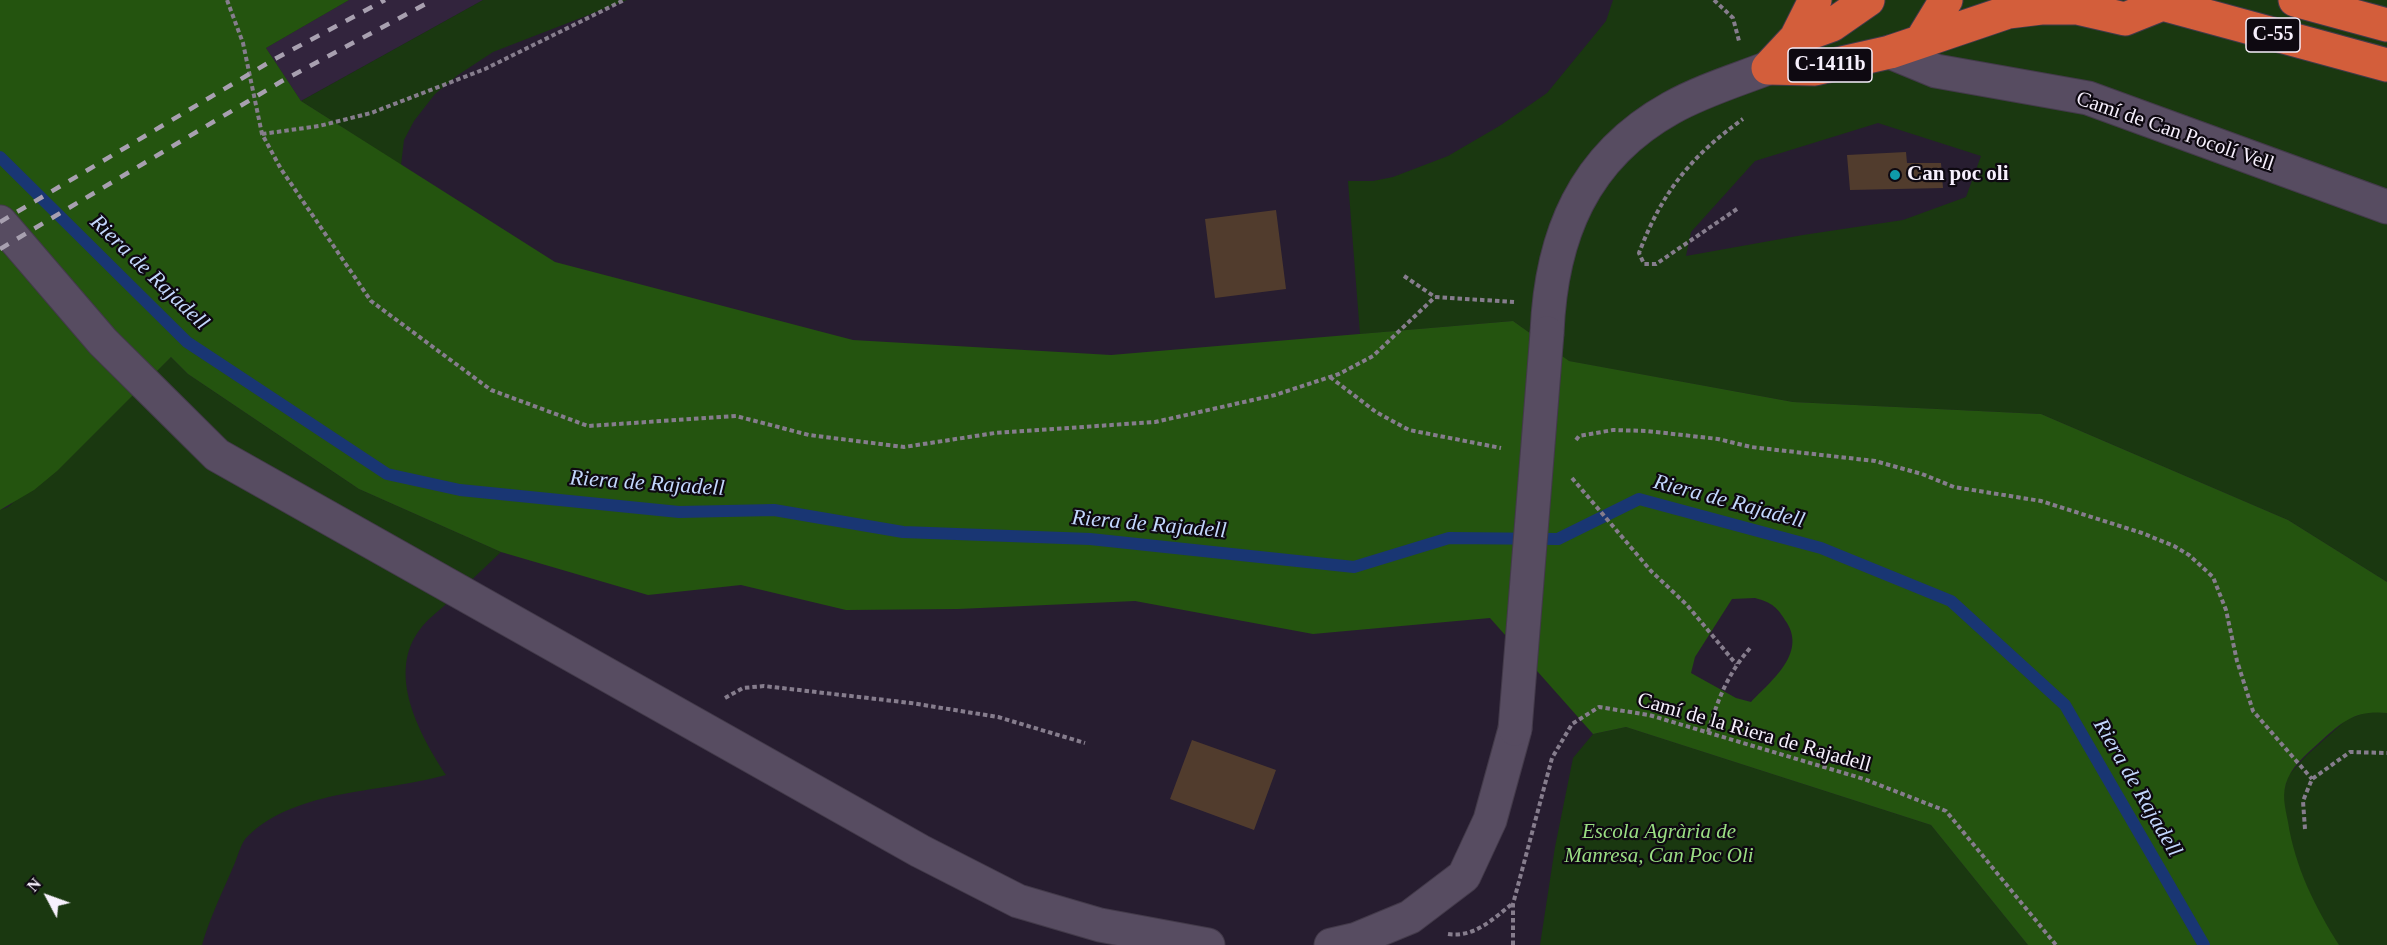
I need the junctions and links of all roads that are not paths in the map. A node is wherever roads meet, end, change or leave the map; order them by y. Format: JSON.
{"nodes":[{"id":1,"x":1815,"y":0,"type":"edge"},
{"id":2,"x":1868,"y":0,"type":"edge"},
{"id":3,"x":1946,"y":0,"type":"edge"},
{"id":4,"x":2295,"y":0,"type":"edge"},
{"id":5,"x":2154,"y":2,"type":"edge"},
{"id":6,"x":2387,"y":25,"type":"edge"},
{"id":7,"x":1796,"y":38,"type":"junction"},
{"id":8,"x":1921,"y":41,"type":"junction"},
{"id":9,"x":1890,"y":52,"type":"junction"},
{"id":10,"x":2387,"y":65,"type":"edge"},
{"id":11,"x":1758,"y":72,"type":"junction"},
{"id":12,"x":2387,"y":207,"type":"edge"},
{"id":13,"x":0,"y":222,"type":"edge"},
{"id":14,"x":1208,"y":945,"type":"edge"},
{"id":15,"x":1331,"y":945,"type":"edge"}],
"edges":[{"from":1,"to":7,"type":"highway","number":"C-1411b"},
{"from":2,"to":7,"type":"highway","number":"C-1411b"},
{"from":3,"to":8,"type":"highway"},
{"from":4,"to":6,"type":"highway","number":"C-55"},
{"from":5,"to":8,"type":"highway","number":"C-1411b"},
{"from":5,"to":10,"type":"highway","number":"C-55"},
{"from":7,"to":11,"type":"highway","number":"C-1411b"},
{"from":8,"to":9,"type":"highway","number":"C-1411b"},
{"from":9,"to":11,"type":"highway","number":"C-1411b"},
{"from":9,"to":12,"type":"street","name":"Camí de Can Pocolí Vell"},
{"from":11,"to":15,"type":"street","number":"C-1411b","bridge":true},
{"from":13,"to":14,"type":"street"}]}
